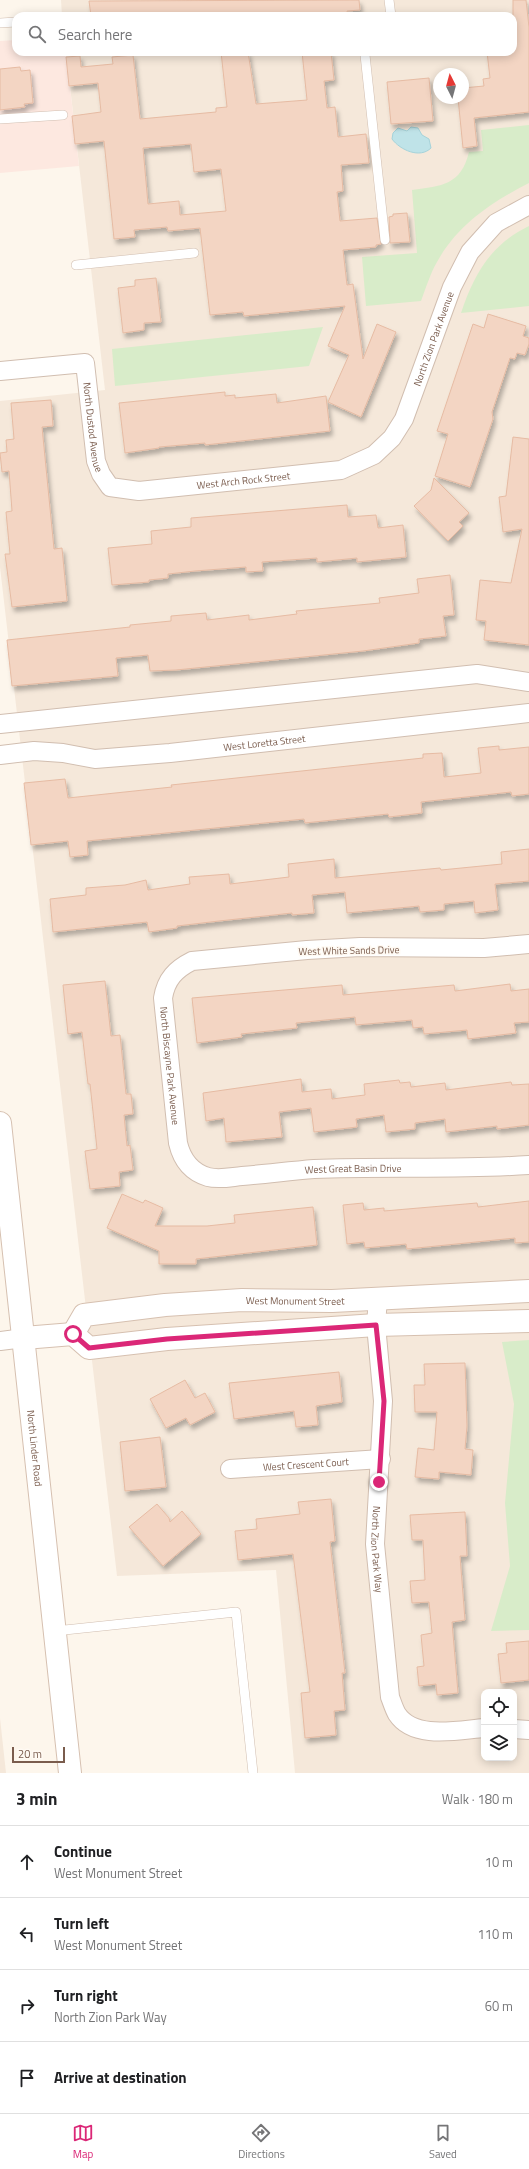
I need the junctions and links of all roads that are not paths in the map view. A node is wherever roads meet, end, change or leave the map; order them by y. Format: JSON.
{"nodes":[{"id":1,"x":389,"y":0,"type":"edge"},
{"id":2,"x":390,"y":12,"type":"edge"},
{"id":3,"x":12,"y":22,"type":"edge"},
{"id":4,"x":0,"y":24,"type":"edge"},
{"id":5,"x":365,"y":56,"type":"edge"},
{"id":6,"x":63,"y":115,"type":"dead end"},
{"id":7,"x":0,"y":119,"type":"edge"},
{"id":8,"x":529,"y":205,"type":"edge"},
{"id":9,"x":385,"y":240,"type":"dead end"},
{"id":10,"x":194,"y":253,"type":"dead end"},
{"id":11,"x":76,"y":264,"type":"dead end"},
{"id":12,"x":0,"y":371,"type":"edge"},
{"id":13,"x":374,"y":455,"type":"joint"},
{"id":14,"x":110,"y":487,"type":"joint"},
{"id":15,"x":529,"y":682,"type":"edge"},
{"id":16,"x":529,"y":713,"type":"edge"},
{"id":17,"x":0,"y":724,"type":"edge"},
{"id":18,"x":0,"y":755,"type":"edge"},
{"id":19,"x":529,"y":944,"type":"edge"},
{"id":20,"x":174,"y":973,"type":"joint"},
{"id":21,"x":0,"y":1123,"type":"edge"},
{"id":22,"x":184,"y":1160,"type":"joint"},
{"id":23,"x":529,"y":1165,"type":"edge"},
{"id":24,"x":529,"y":1291,"type":"edge"},
{"id":25,"x":378,"y":1298,"type":"junction"},
{"id":26,"x":529,"y":1321,"type":"edge"},
{"id":27,"x":376,"y":1325,"type":"junction"},
{"id":28,"x":73,"y":1334,"type":"junction"},
{"id":29,"x":24,"y":1338,"type":"junction"},
{"id":30,"x":0,"y":1341,"type":"edge"},
{"id":31,"x":382,"y":1459,"type":"junction"},
{"id":32,"x":230,"y":1469,"type":"dead end"},
{"id":33,"x":55,"y":1631,"type":"junction"},
{"id":34,"x":481,"y":1728,"type":"edge"},
{"id":35,"x":517,"y":1729,"type":"edge"},
{"id":36,"x":529,"y":1730,"type":"edge"},
{"id":37,"x":70,"y":1773,"type":"edge"},
{"id":38,"x":253,"y":1773,"type":"edge"}],
"edges":[{"from":1,"to":2,"type":"lane"},
{"from":3,"to":4,"type":"lane"},
{"from":5,"to":9,"type":"lane"},
{"from":6,"to":7,"type":"lane"},
{"from":8,"to":13,"type":"street","name":"North Zion Park Avenue"},
{"from":10,"to":11,"type":"lane"},
{"from":12,"to":14,"type":"street","name":"North Dustod Avenue"},
{"from":13,"to":14,"type":"street","name":"West Arch Rock Street"},
{"from":15,"to":17,"type":"street"},
{"from":16,"to":18,"type":"street","name":"West Loretta Street"},
{"from":19,"to":20,"type":"street","name":"West White Sands Drive"},
{"from":20,"to":22,"type":"street","name":"North Biscayne Park Avenue"},
{"from":21,"to":29,"type":"street","name":"North Linder Road"},
{"from":22,"to":23,"type":"street","name":"West Great Basin Drive"},
{"from":24,"to":25,"type":"street","name":"West Monument Street"},
{"from":25,"to":27,"type":"street","name":"North Zion Park Way"},
{"from":25,"to":28,"type":"street","name":"West Monument Street"},
{"from":26,"to":27,"type":"street"},
{"from":27,"to":28,"type":"street"},
{"from":27,"to":31,"type":"street","name":"North Zion Park Way"},
{"from":28,"to":29,"type":"street"},
{"from":29,"to":30,"type":"street"},
{"from":29,"to":33,"type":"street","name":"North Linder Road"},
{"from":31,"to":32,"type":"street","name":"West Crescent Court"},
{"from":31,"to":34,"type":"street","name":"North Zion Park Way"},
{"from":33,"to":37,"type":"street","name":"North Linder Road"},
{"from":33,"to":38,"type":"lane"},
{"from":35,"to":36,"type":"street"}]}
